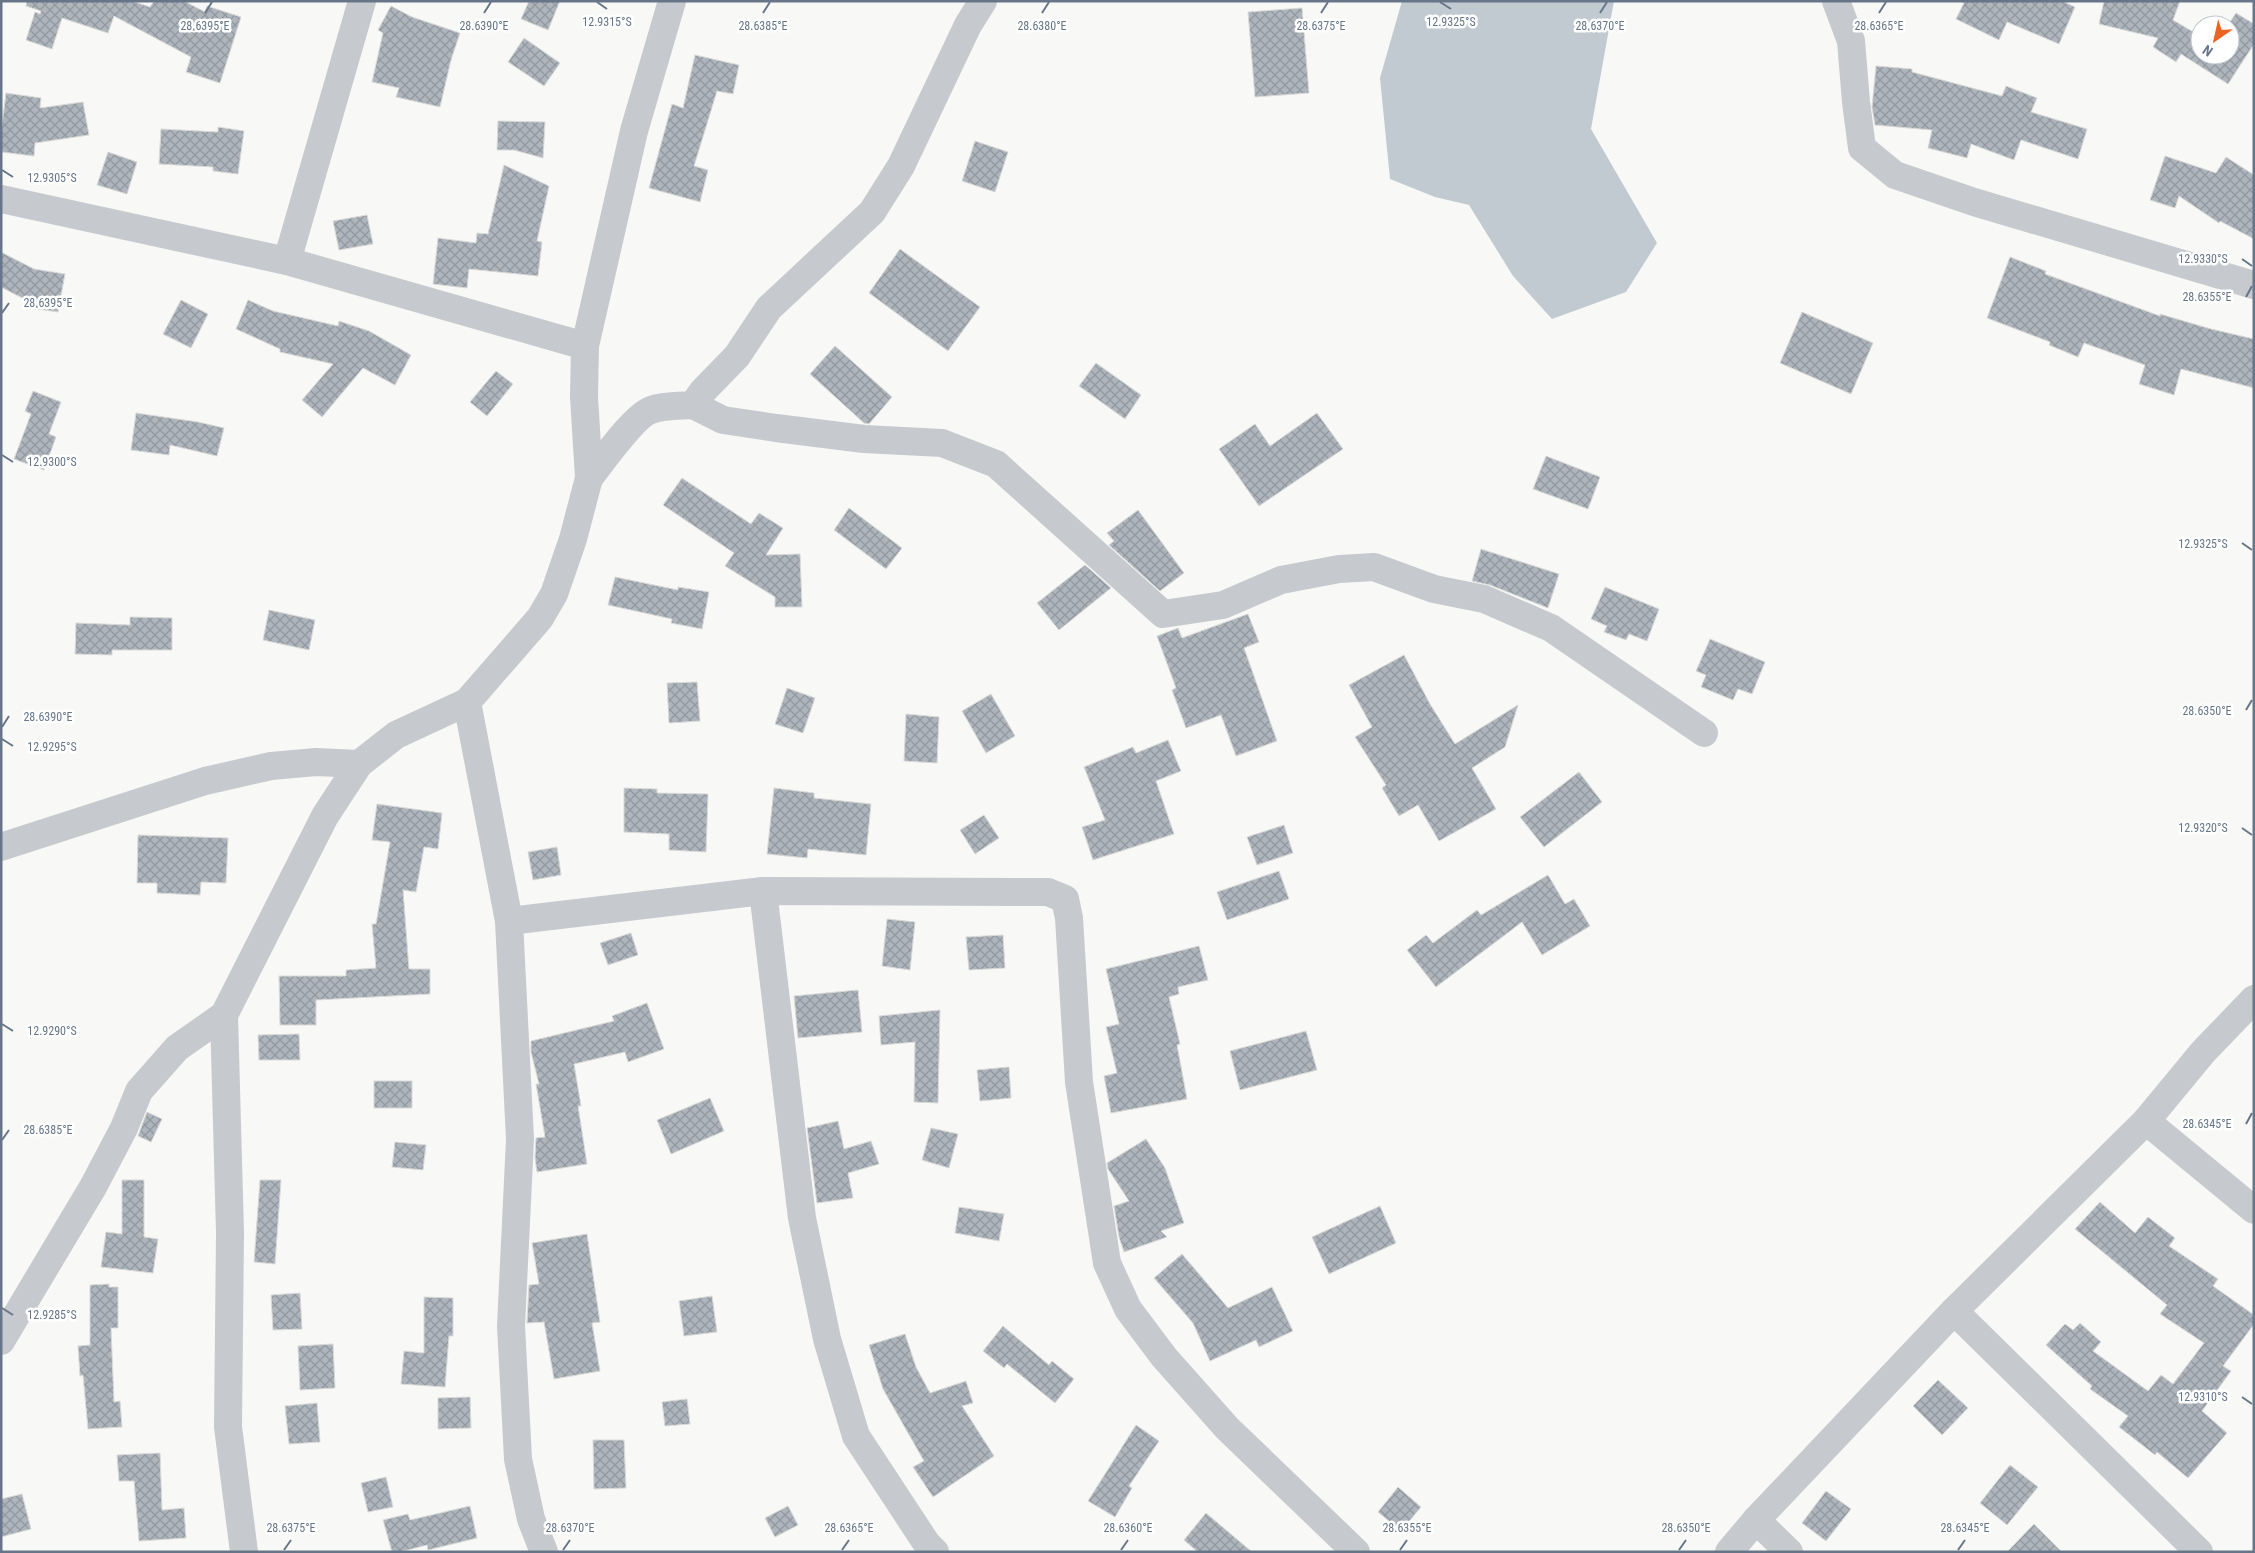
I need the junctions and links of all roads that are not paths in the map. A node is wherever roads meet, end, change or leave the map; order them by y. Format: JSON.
{"nodes":[{"id":1,"x":362,"y":1,"type":"edge"},
{"id":2,"x":672,"y":1,"type":"edge"},
{"id":3,"x":983,"y":1,"type":"edge"},
{"id":4,"x":1836,"y":1,"type":"edge"},
{"id":5,"x":1,"y":200,"type":"edge"},
{"id":6,"x":287,"y":261,"type":"junction"},
{"id":7,"x":2254,"y":285,"type":"edge"},
{"id":8,"x":585,"y":346,"type":"junction"},
{"id":9,"x":693,"y":405,"type":"junction"},
{"id":10,"x":589,"y":478,"type":"junction"},
{"id":11,"x":467,"y":702,"type":"junction"},
{"id":12,"x":1704,"y":733,"type":"dead end"},
{"id":13,"x":359,"y":764,"type":"junction"},
{"id":14,"x":1,"y":847,"type":"edge"},
{"id":15,"x":763,"y":891,"type":"junction"},
{"id":16,"x":510,"y":921,"type":"junction"},
{"id":17,"x":2254,"y":998,"type":"edge"},
{"id":18,"x":224,"y":1015,"type":"junction"},
{"id":19,"x":2146,"y":1121,"type":"junction"},
{"id":20,"x":2254,"y":1210,"type":"edge"},
{"id":21,"x":1954,"y":1311,"type":"junction"},
{"id":22,"x":1,"y":1341,"type":"edge"},
{"id":23,"x":1756,"y":1520,"type":"junction"},
{"id":24,"x":244,"y":1552,"type":"edge"},
{"id":25,"x":544,"y":1552,"type":"edge"},
{"id":26,"x":935,"y":1552,"type":"edge"},
{"id":27,"x":1356,"y":1552,"type":"edge"},
{"id":28,"x":1729,"y":1552,"type":"edge"},
{"id":29,"x":1790,"y":1552,"type":"edge"},
{"id":30,"x":2199,"y":1552,"type":"edge"}],
"edges":[{"from":1,"to":6,"type":"street"},
{"from":2,"to":8,"type":"street"},
{"from":3,"to":9,"type":"street"},
{"from":4,"to":7,"type":"street"},
{"from":5,"to":6,"type":"street"},
{"from":6,"to":8,"type":"street"},
{"from":8,"to":10,"type":"street"},
{"from":9,"to":10,"type":"street"},
{"from":9,"to":12,"type":"street"},
{"from":10,"to":11,"type":"street"},
{"from":11,"to":13,"type":"street"},
{"from":11,"to":16,"type":"street"},
{"from":13,"to":14,"type":"street"},
{"from":13,"to":18,"type":"street"},
{"from":15,"to":16,"type":"street"},
{"from":15,"to":26,"type":"street"},
{"from":15,"to":27,"type":"street"},
{"from":16,"to":25,"type":"street"},
{"from":17,"to":19,"type":"street"},
{"from":18,"to":22,"type":"street"},
{"from":18,"to":24,"type":"street"},
{"from":19,"to":20,"type":"street"},
{"from":19,"to":21,"type":"street"},
{"from":21,"to":23,"type":"street"},
{"from":21,"to":30,"type":"street"},
{"from":23,"to":28,"type":"street"},
{"from":23,"to":29,"type":"street"}]}
